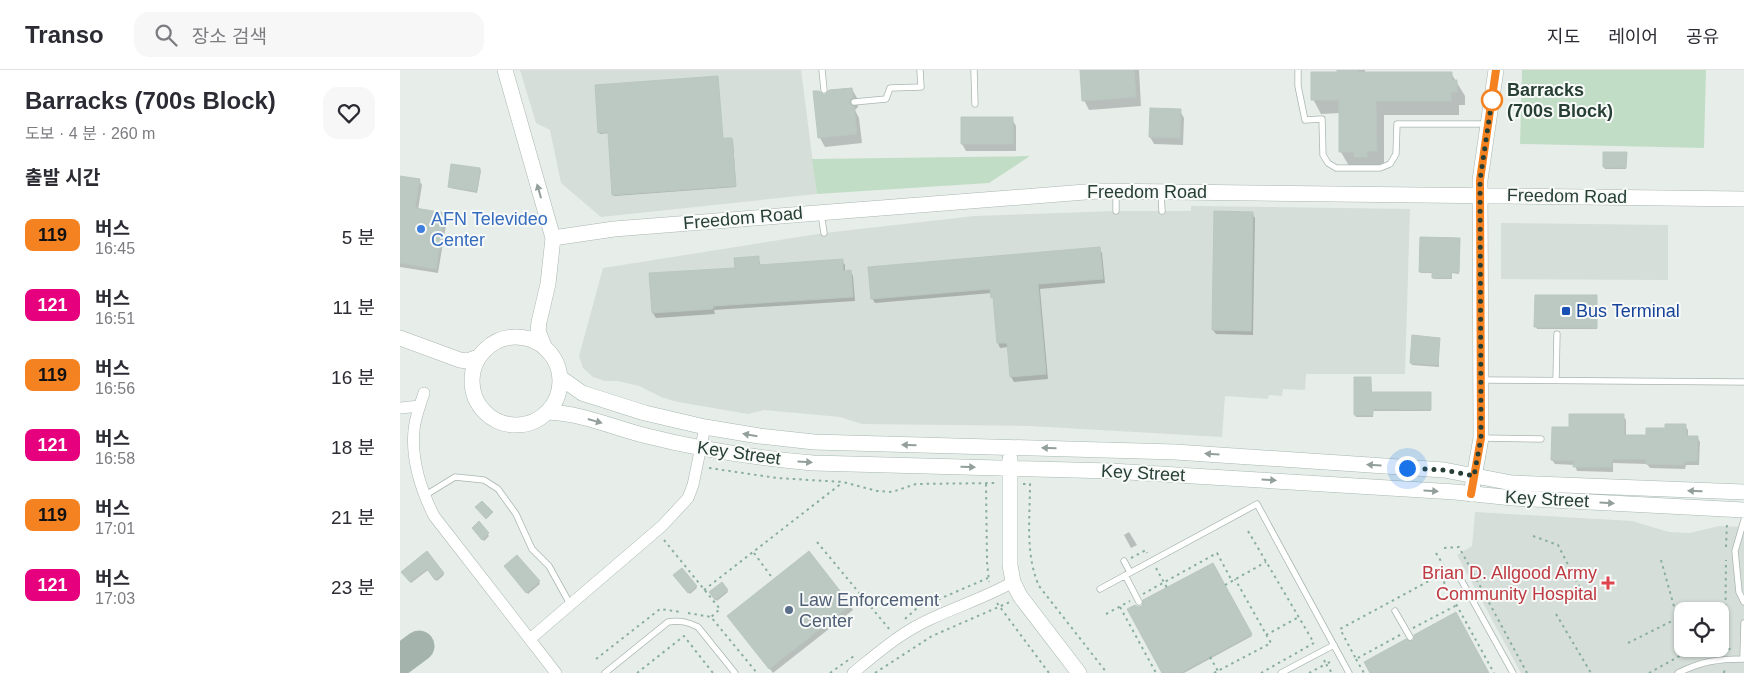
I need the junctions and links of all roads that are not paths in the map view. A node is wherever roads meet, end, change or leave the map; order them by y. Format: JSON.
{"nodes":[{"id":1,"x":505,"y":70,"type":"edge"},
{"id":2,"x":822,"y":70,"type":"edge"},
{"id":3,"x":920,"y":70,"type":"edge"},
{"id":4,"x":974,"y":70,"type":"edge"},
{"id":5,"x":1298,"y":70,"type":"edge"},
{"id":6,"x":1496,"y":70,"type":"edge"},
{"id":7,"x":824,"y":90,"type":"dead end"},
{"id":8,"x":854,"y":102,"type":"dead end"},
{"id":9,"x":975,"y":104,"type":"dead end"},
{"id":10,"x":1488,"y":124,"type":"junction"},
{"id":11,"x":1116,"y":191,"type":"junction"},
{"id":12,"x":1161,"y":191,"type":"junction"},
{"id":13,"x":1480,"y":194,"type":"junction"},
{"id":14,"x":1744,"y":198,"type":"edge"},
{"id":15,"x":1116,"y":211,"type":"dead end"},
{"id":16,"x":1162,"y":211,"type":"dead end"},
{"id":17,"x":821,"y":212,"type":"junction"},
{"id":18,"x":824,"y":233,"type":"dead end"},
{"id":19,"x":552,"y":238,"type":"junction"},
{"id":20,"x":539,"y":322,"type":"junction"},
{"id":21,"x":1557,"y":334,"type":"dead end"},
{"id":22,"x":520,"y":336,"type":"junction"},
{"id":23,"x":400,"y":338,"type":"edge"},
{"id":24,"x":544,"y":346,"type":"junction"},
{"id":25,"x":478,"y":357,"type":"junction"},
{"id":26,"x":460,"y":360,"type":"junction"},
{"id":27,"x":472,"y":375,"type":"junction"},
{"id":28,"x":561,"y":378,"type":"junction"},
{"id":29,"x":1481,"y":380,"type":"junction"},
{"id":30,"x":1556,"y":380,"type":"junction"},
{"id":31,"x":1744,"y":382,"type":"edge"},
{"id":32,"x":424,"y":393,"type":"dead end"},
{"id":33,"x":420,"y":406,"type":"junction"},
{"id":34,"x":400,"y":408,"type":"edge"},
{"id":35,"x":548,"y":412,"type":"junction"},
{"id":36,"x":706,"y":427,"type":"junction"},
{"id":37,"x":1481,"y":438,"type":"junction"},
{"id":38,"x":1541,"y":439,"type":"dead end"},
{"id":39,"x":1010,"y":447,"type":"junction"},
{"id":40,"x":701,"y":449,"type":"junction"},
{"id":41,"x":1010,"y":476,"type":"junction"},
{"id":42,"x":1474,"y":476,"type":"junction"},
{"id":43,"x":1744,"y":492,"type":"edge"},
{"id":44,"x":1471,"y":494,"type":"junction"},
{"id":45,"x":424,"y":496,"type":"junction"},
{"id":46,"x":1744,"y":510,"type":"edge"},
{"id":47,"x":1744,"y":520,"type":"edge"},
{"id":48,"x":1124,"y":561,"type":"road end"},
{"id":49,"x":1128,"y":574,"type":"junction"},
{"id":50,"x":1460,"y":576,"type":"dead end"},
{"id":51,"x":1013,"y":582,"type":"junction"},
{"id":52,"x":1100,"y":589,"type":"dead end"},
{"id":53,"x":1138,"y":600,"type":"road end"},
{"id":54,"x":1744,"y":602,"type":"edge"},
{"id":55,"x":570,"y":604,"type":"junction"},
{"id":56,"x":1395,"y":611,"type":"dead end"},
{"id":57,"x":1744,"y":624,"type":"edge"},
{"id":58,"x":1410,"y":637,"type":"dead end"},
{"id":59,"x":530,"y":639,"type":"junction"},
{"id":60,"x":1334,"y":644,"type":"junction"},
{"id":61,"x":1743,"y":649,"type":"edge"},
{"id":62,"x":1744,"y":659,"type":"edge"},
{"id":63,"x":556,"y":673,"type":"edge"},
{"id":64,"x":605,"y":673,"type":"edge"},
{"id":65,"x":735,"y":673,"type":"edge"},
{"id":66,"x":853,"y":673,"type":"edge"},
{"id":67,"x":1079,"y":673,"type":"edge"},
{"id":68,"x":1281,"y":673,"type":"edge"},
{"id":69,"x":1349,"y":673,"type":"edge"},
{"id":70,"x":1513,"y":673,"type":"edge"},
{"id":71,"x":1678,"y":673,"type":"edge"}],
"edges":[{"from":19,"to":1,"type":"main road","one_way":true},
{"from":2,"to":7,"type":"lane"},
{"from":3,"to":8,"type":"lane"},
{"from":4,"to":9,"type":"lane"},
{"from":5,"to":10,"type":"lane"},
{"from":6,"to":10,"type":"main road"},
{"from":10,"to":13,"type":"main road"},
{"from":11,"to":12,"type":"main road","name":"Freedom Road"},
{"from":11,"to":15,"type":"lane"},
{"from":11,"to":17,"type":"main road","name":"Freedom Road"},
{"from":12,"to":13,"type":"main road","name":"Freedom Road"},
{"from":12,"to":16,"type":"lane"},
{"from":13,"to":14,"type":"main road","name":"Freedom Road"},
{"from":13,"to":29,"type":"main road"},
{"from":17,"to":18,"type":"lane"},
{"from":17,"to":19,"type":"main road","name":"Freedom Road"},
{"from":19,"to":20,"type":"main road"},
{"from":20,"to":22,"type":"main road"},
{"from":20,"to":24,"type":"main road"},
{"from":21,"to":30,"type":"lane"},
{"from":22,"to":24,"type":"main road"},
{"from":22,"to":25,"type":"main road"},
{"from":23,"to":26,"type":"main road"},
{"from":24,"to":28,"type":"main road"},
{"from":25,"to":26,"type":"main road"},
{"from":25,"to":27,"type":"main road"},
{"from":26,"to":27,"type":"main road"},
{"from":27,"to":35,"type":"main road"},
{"from":28,"to":35,"type":"main road"},
{"from":28,"to":36,"type":"main road","name":"Key Street"},
{"from":29,"to":30,"type":"lane"},
{"from":29,"to":37,"type":"main road"},
{"from":30,"to":31,"type":"lane"},
{"from":32,"to":33,"type":"street"},
{"from":33,"to":34,"type":"street"},
{"from":33,"to":45,"type":"street"},
{"from":35,"to":40,"type":"main road","name":"Key Street","one_way":true},
{"from":39,"to":36,"type":"main road","name":"Key Street","one_way":true},
{"from":36,"to":40,"type":"street"},
{"from":37,"to":38,"type":"lane"},
{"from":37,"to":42,"type":"main road"},
{"from":39,"to":41,"type":"main road"},
{"from":42,"to":39,"type":"main road","name":"Key Street","one_way":true},
{"from":40,"to":41,"type":"main road","name":"Key Street","one_way":true},
{"from":40,"to":55,"type":"street"},
{"from":41,"to":44,"type":"main road","name":"Key Street","one_way":true},
{"from":41,"to":51,"type":"main road"},
{"from":43,"to":42,"type":"main road","name":"Key Street","one_way":true},
{"from":42,"to":44,"type":"main road"},
{"from":44,"to":46,"type":"main road","name":"Key Street","one_way":true},
{"from":45,"to":55,"type":"lane"},
{"from":45,"to":59,"type":"street"},
{"from":47,"to":54,"type":"lane"},
{"from":48,"to":49,"type":"lane"},
{"from":49,"to":52,"type":"lane"},
{"from":49,"to":53,"type":"lane"},
{"from":49,"to":60,"type":"lane"},
{"from":50,"to":70,"type":"lane"},
{"from":51,"to":66,"type":"street"},
{"from":51,"to":67,"type":"main road"},
{"from":55,"to":59,"type":"street"},
{"from":56,"to":58,"type":"lane"},
{"from":57,"to":61,"type":"lane"},
{"from":59,"to":63,"type":"street"},
{"from":60,"to":68,"type":"lane"},
{"from":60,"to":69,"type":"lane"},
{"from":61,"to":62,"type":"lane"},
{"from":62,"to":71,"type":"lane"},
{"from":64,"to":65,"type":"lane"}]}
